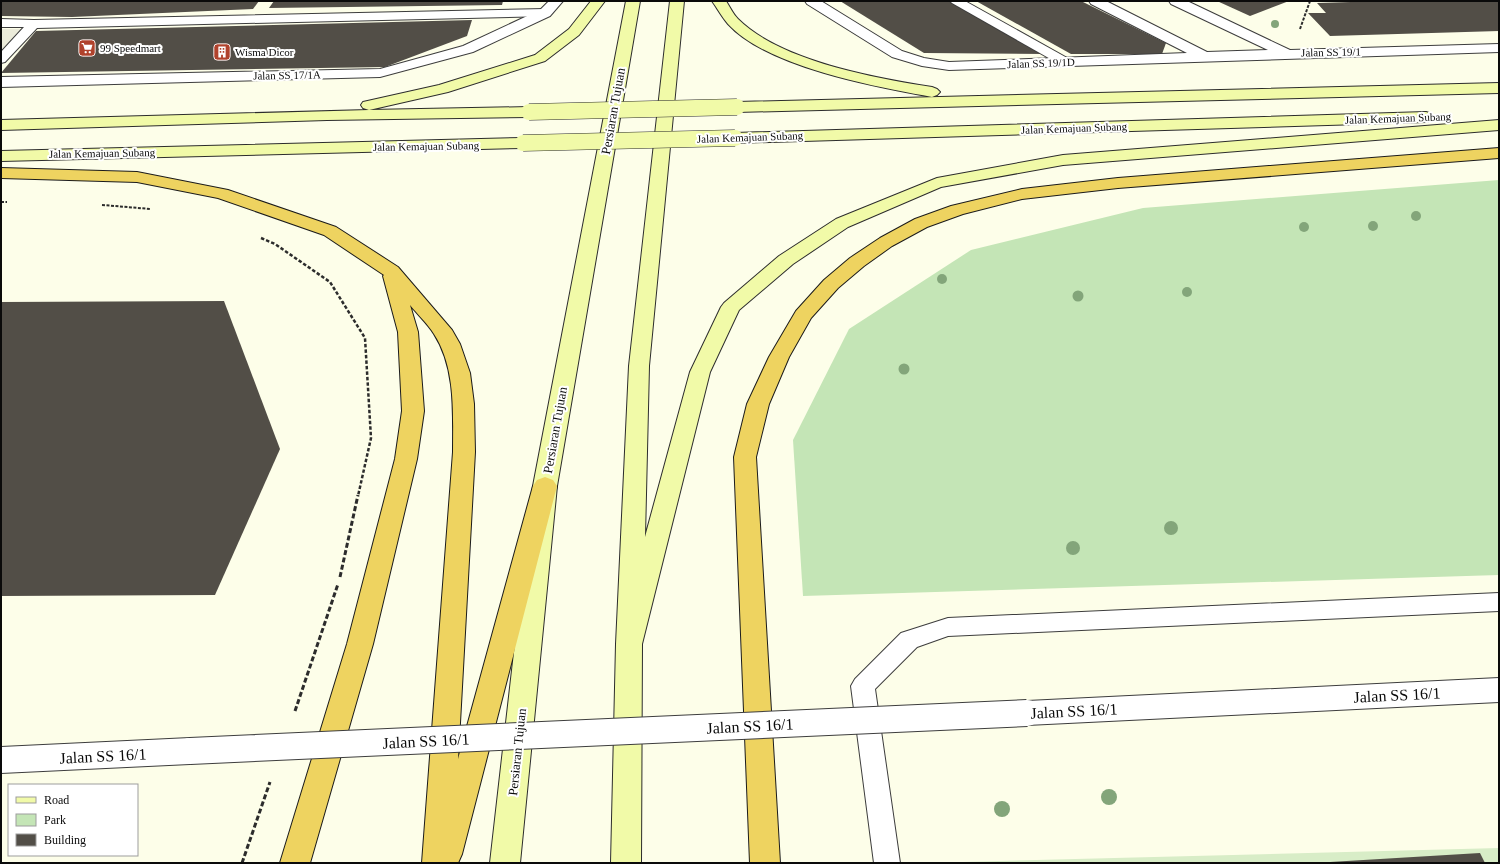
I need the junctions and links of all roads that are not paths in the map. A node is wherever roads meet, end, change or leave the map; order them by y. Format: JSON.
{"nodes":[{"id":1,"x":556,"y":1,"type":"edge"},
{"id":2,"x":598,"y":1,"type":"edge"},
{"id":3,"x":634,"y":1,"type":"edge"},
{"id":4,"x":677,"y":1,"type":"edge"},
{"id":5,"x":719,"y":1,"type":"edge"},
{"id":6,"x":812,"y":1,"type":"edge"},
{"id":7,"x":956,"y":1,"type":"edge"},
{"id":8,"x":1096,"y":1,"type":"edge"},
{"id":9,"x":1176,"y":1,"type":"edge"},
{"id":10,"x":546,"y":13,"type":"junction"},
{"id":11,"x":1,"y":23,"type":"edge"},
{"id":12,"x":34,"y":24,"type":"junction"},
{"id":13,"x":1499,"y":48,"type":"edge"},
{"id":14,"x":1286,"y":53,"type":"junction"},
{"id":15,"x":1206,"y":58,"type":"junction"},
{"id":16,"x":1,"y":59,"type":"edge"},
{"id":17,"x":1065,"y":62,"type":"junction"},
{"id":18,"x":1,"y":82,"type":"edge"},
{"id":19,"x":1499,"y":88,"type":"edge"},
{"id":20,"x":1010,"y":100,"type":"junction"},
{"id":21,"x":327,"y":114,"type":"junction"},
{"id":22,"x":1499,"y":115,"type":"edge"},
{"id":23,"x":1,"y":125,"type":"edge"},
{"id":24,"x":1499,"y":125,"type":"edge"},
{"id":25,"x":1499,"y":153,"type":"edge"},
{"id":26,"x":1,"y":156,"type":"edge"},
{"id":27,"x":1,"y":173,"type":"edge"},
{"id":28,"x":391,"y":271,"type":"junction"},
{"id":29,"x":545,"y":486,"type":"junction"},
{"id":30,"x":1499,"y":602,"type":"edge"},
{"id":31,"x":629,"y":644,"type":"junction"},
{"id":32,"x":1499,"y":690,"type":"edge"},
{"id":33,"x":1,"y":760,"type":"edge"},
{"id":34,"x":295,"y":863,"type":"edge"},
{"id":35,"x":437,"y":863,"type":"edge"},
{"id":36,"x":445,"y":863,"type":"edge"},
{"id":37,"x":505,"y":863,"type":"edge"},
{"id":38,"x":626,"y":863,"type":"edge"},
{"id":39,"x":765,"y":863,"type":"edge"},
{"id":40,"x":887,"y":863,"type":"edge"}],
"edges":[{"from":1,"to":10,"type":"street","name":"Jalan SS 17/1A"},
{"from":2,"to":21,"type":"main road"},
{"from":3,"to":29,"type":"main road","name":"Persiaran Tujuan"},
{"from":4,"to":31,"type":"main road"},
{"from":5,"to":20,"type":"main road"},
{"from":6,"to":17,"type":"street","name":"Jalan SS 19/1D"},
{"from":7,"to":17,"type":"lane"},
{"from":8,"to":15,"type":"street"},
{"from":9,"to":14,"type":"street","name":"Jalan SS 19/1"},
{"from":10,"to":12,"type":"lane"},
{"from":10,"to":18,"type":"street","name":"Jalan SS 17/1A"},
{"from":11,"to":12,"type":"lane"},
{"from":12,"to":16,"type":"lane"},
{"from":13,"to":14,"type":"street","name":"Jalan SS 19/1"},
{"from":14,"to":15,"type":"street","name":"Jalan SS 19/1D"},
{"from":15,"to":17,"type":"street","name":"Jalan SS 19/1D"},
{"from":19,"to":20,"type":"main road"},
{"from":20,"to":21,"type":"main road","bridge":true},
{"from":21,"to":23,"type":"main road"},
{"from":22,"to":26,"type":"main road","name":"Jalan Kemajuan Subang","bridge":true},
{"from":24,"to":31,"type":"main road"},
{"from":25,"to":39,"type":"highway"},
{"from":27,"to":28,"type":"highway"},
{"from":28,"to":34,"type":"highway"},
{"from":28,"to":35,"type":"highway"},
{"from":29,"to":36,"type":"highway"},
{"from":29,"to":37,"type":"main road","name":"Persiaran Tujuan"},
{"from":30,"to":40,"type":"lane"},
{"from":31,"to":38,"type":"main road"},
{"from":32,"to":33,"type":"street","name":"Jalan SS 16/1","bridge":true}]}
